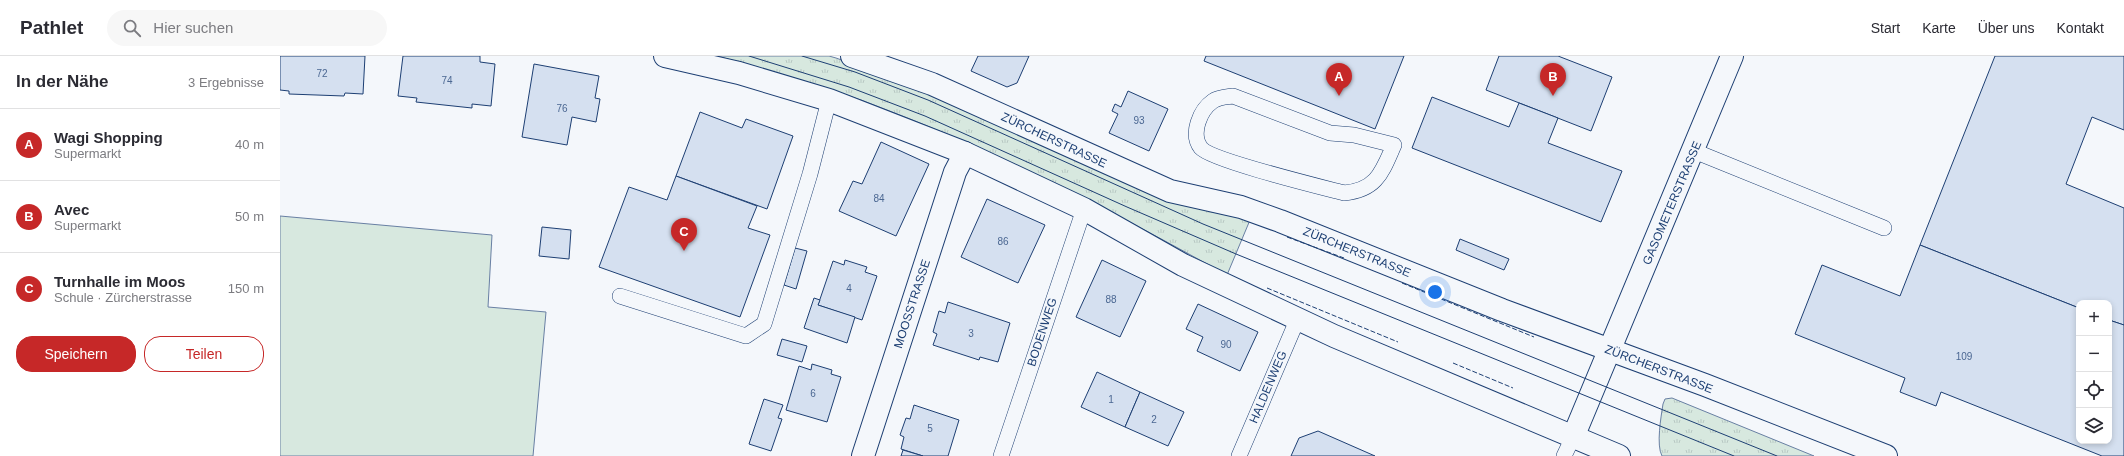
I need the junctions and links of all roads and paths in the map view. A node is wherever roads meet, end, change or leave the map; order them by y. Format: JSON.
{"nodes":[{"id":1,"x":665,"y":56,"type":"edge"},
{"id":2,"x":852,"y":56,"type":"edge"},
{"id":3,"x":1732,"y":56,"type":"edge"},
{"id":4,"x":828,"y":100,"type":"junction"},
{"id":5,"x":1253,"y":103,"type":"joint"},
{"id":6,"x":1694,"y":151,"type":"junction"},
{"id":7,"x":965,"y":153,"type":"junction"},
{"id":8,"x":1084,"y":209,"type":"junction"},
{"id":9,"x":1884,"y":228,"type":"dead end"},
{"id":10,"x":620,"y":296,"type":"dead end"},
{"id":11,"x":1298,"y":318,"type":"junction"},
{"id":12,"x":1610,"y":350,"type":"junction"},
{"id":13,"x":1574,"y":436,"type":"junction"},
{"id":14,"x":863,"y":456,"type":"edge"},
{"id":15,"x":1002,"y":456,"type":"edge"},
{"id":16,"x":1239,"y":456,"type":"edge"},
{"id":17,"x":1564,"y":456,"type":"edge"},
{"id":18,"x":1619,"y":456,"type":"edge"},
{"id":19,"x":1886,"y":456,"type":"edge"}],
"edges":[{"from":1,"to":4,"type":"main road"},
{"from":2,"to":12,"type":"main road","name":"ZÜRCHERSTRASSE"},
{"from":3,"to":6,"type":"main road","name":"GASOMETERSTRASSE"},
{"from":4,"to":7,"type":"main road"},
{"from":4,"to":10,"type":"lane"},
{"from":5,"to":5,"type":"lane"},
{"from":6,"to":9,"type":"lane"},
{"from":6,"to":12,"type":"main road","name":"GASOMETERSTRASSE"},
{"from":7,"to":8,"type":"main road"},
{"from":7,"to":14,"type":"main road","name":"MOOSSTRASSE"},
{"from":8,"to":11,"type":"main road"},
{"from":8,"to":15,"type":"lane","name":"BODENWEG"},
{"from":11,"to":13,"type":"main road"},
{"from":11,"to":16,"type":"lane","name":"HALDENWEG"},
{"from":12,"to":13,"type":"main road","name":"GASOMETERSTRASSE"},
{"from":12,"to":19,"type":"main road","name":"ZÜRCHERSTRASSE"},
{"from":13,"to":17,"type":"lane"},
{"from":13,"to":18,"type":"main road"}]}
